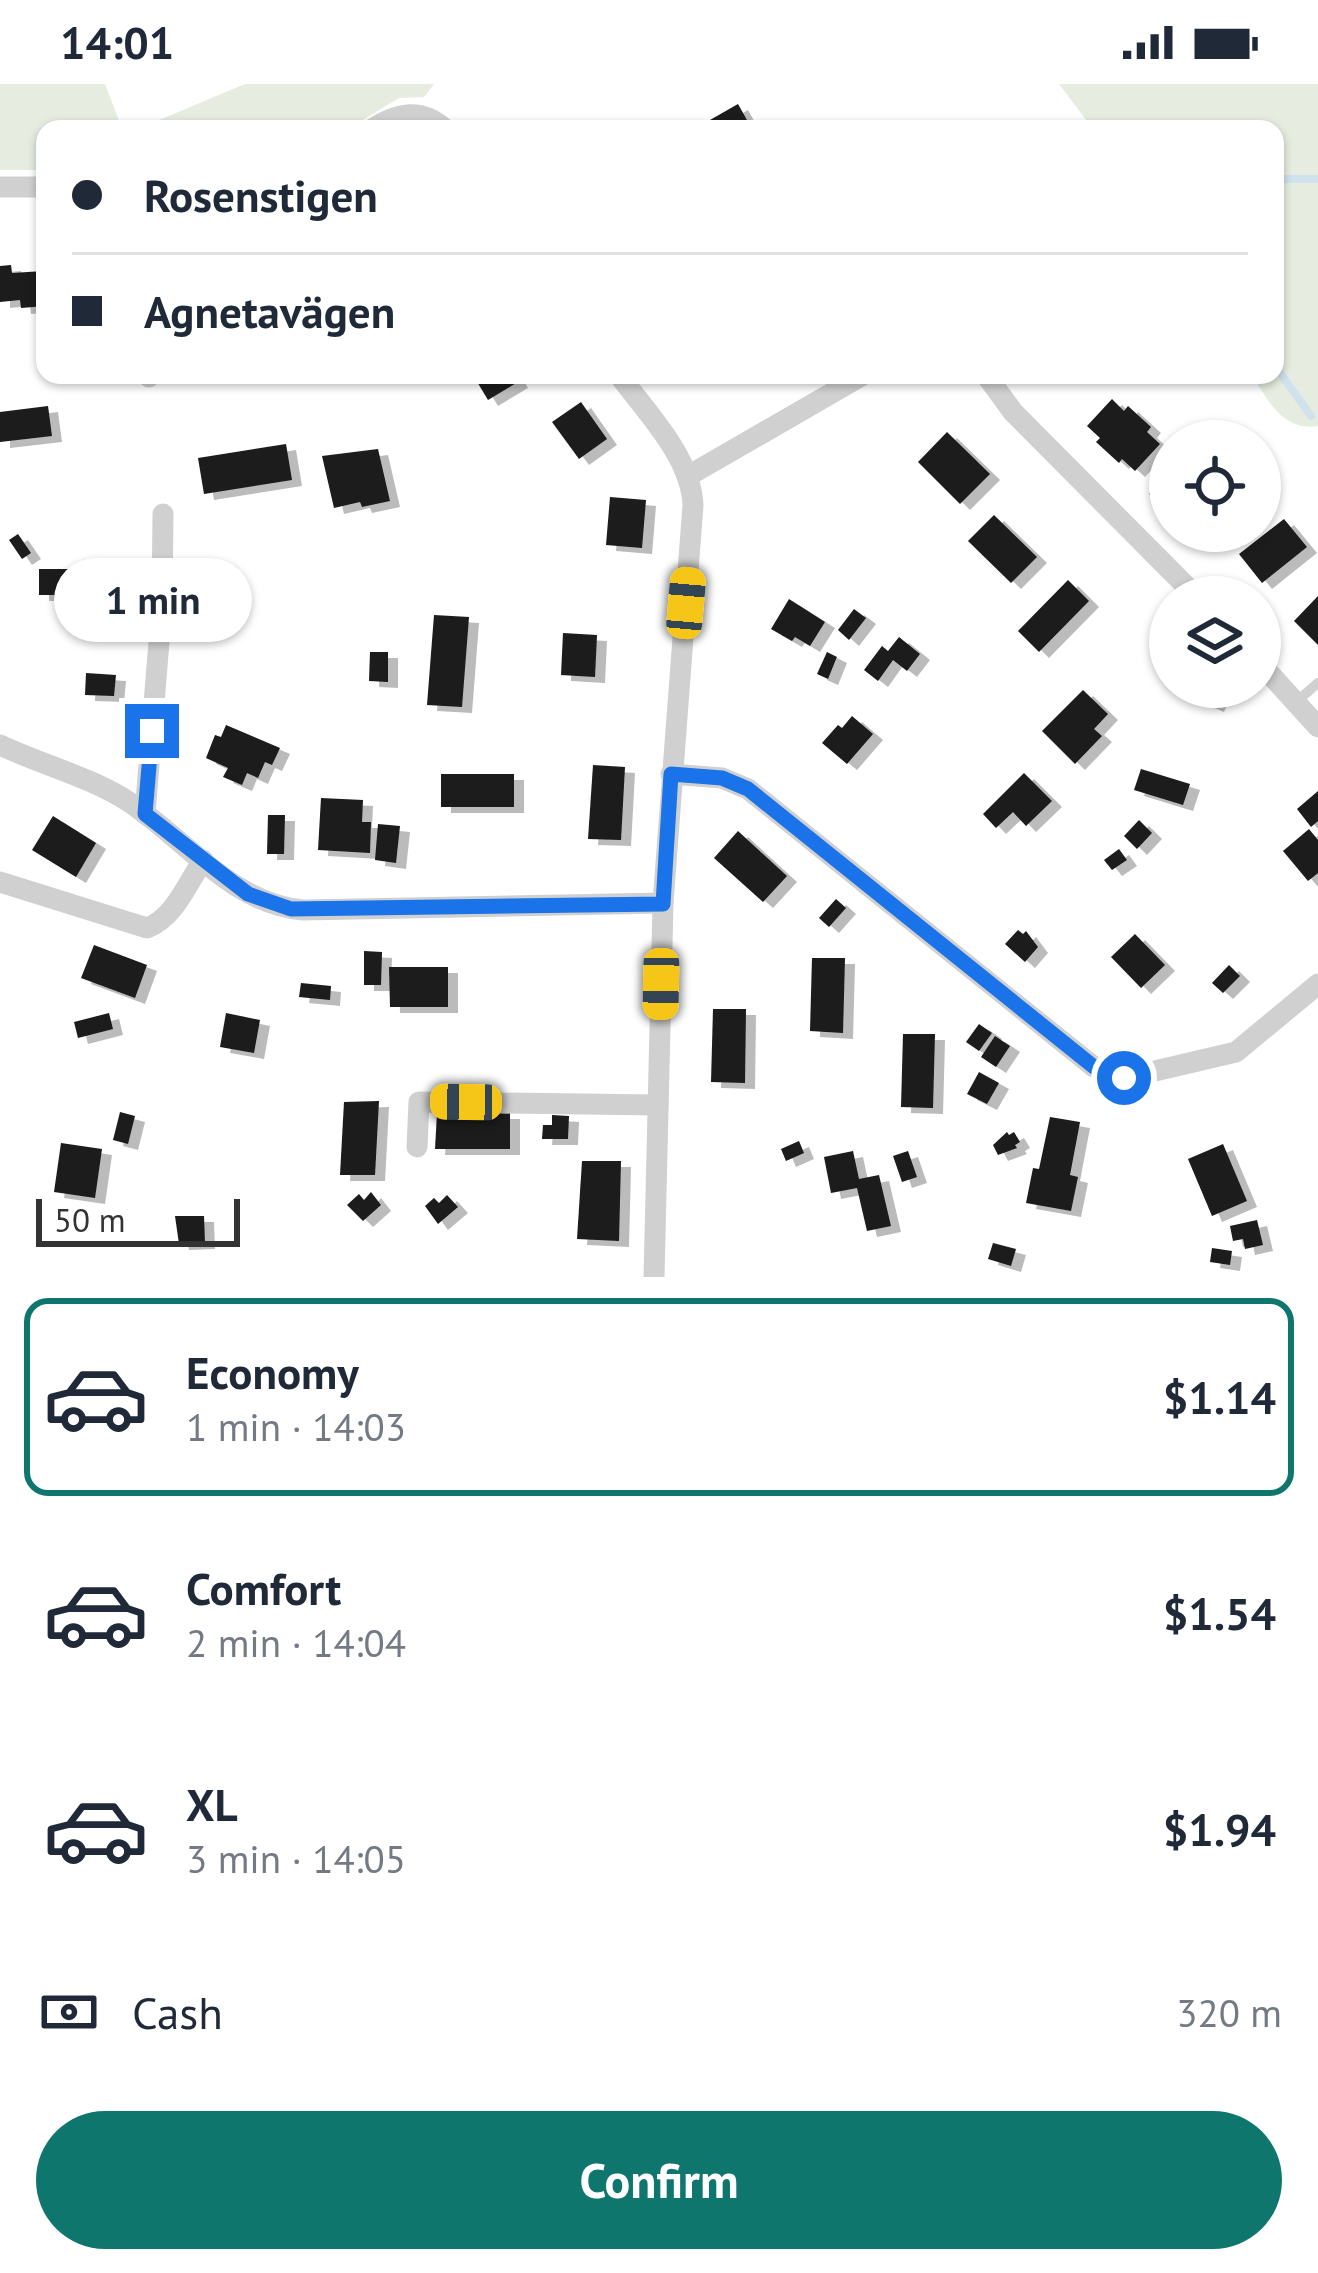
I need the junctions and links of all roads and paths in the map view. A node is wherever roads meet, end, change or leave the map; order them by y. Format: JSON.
{"nodes":[{"id":1,"x":389,"y":120,"type":"edge"},
{"id":2,"x":434,"y":120,"type":"edge"},
{"id":3,"x":0,"y":187,"type":"edge"},
{"id":4,"x":36,"y":187,"type":"edge"},
{"id":5,"x":626,"y":384,"type":"edge"},
{"id":6,"x":847,"y":384,"type":"edge"},
{"id":7,"x":993,"y":384,"type":"edge"},
{"id":8,"x":688,"y":476,"type":"junction"},
{"id":9,"x":163,"y":514,"type":"dead end"},
{"id":10,"x":1176,"y":576,"type":"edge"},
{"id":11,"x":1318,"y":683,"type":"edge"},
{"id":12,"x":1281,"y":686,"type":"edge"},
{"id":13,"x":1296,"y":702,"type":"junction"},
{"id":14,"x":1318,"y":727,"type":"edge"},
{"id":15,"x":0,"y":745,"type":"edge"},
{"id":16,"x":671,"y":774,"type":"junction"},
{"id":17,"x":145,"y":814,"type":"junction"},
{"id":18,"x":203,"y":860,"type":"junction"},
{"id":19,"x":0,"y":883,"type":"edge"},
{"id":20,"x":663,"y":904,"type":"junction"},
{"id":21,"x":1318,"y":984,"type":"edge"},
{"id":22,"x":658,"y":1105,"type":"junction"},
{"id":23,"x":417,"y":1148,"type":"dead end"},
{"id":24,"x":654,"y":1277,"type":"edge"}],
"edges":[{"from":1,"to":2,"type":"street"},
{"from":3,"to":4,"type":"street"},
{"from":5,"to":8,"type":"street"},
{"from":6,"to":8,"type":"street"},
{"from":7,"to":10,"type":"street"},
{"from":8,"to":16,"type":"street"},
{"from":9,"to":17,"type":"street"},
{"from":11,"to":13,"type":"lane"},
{"from":12,"to":13,"type":"street"},
{"from":13,"to":14,"type":"street"},
{"from":15,"to":17,"type":"street"},
{"from":16,"to":20,"type":"street"},
{"from":16,"to":21,"type":"street"},
{"from":17,"to":18,"type":"street"},
{"from":18,"to":19,"type":"street"},
{"from":18,"to":20,"type":"street"},
{"from":20,"to":22,"type":"street"},
{"from":22,"to":23,"type":"street"},
{"from":22,"to":24,"type":"street"}]}
